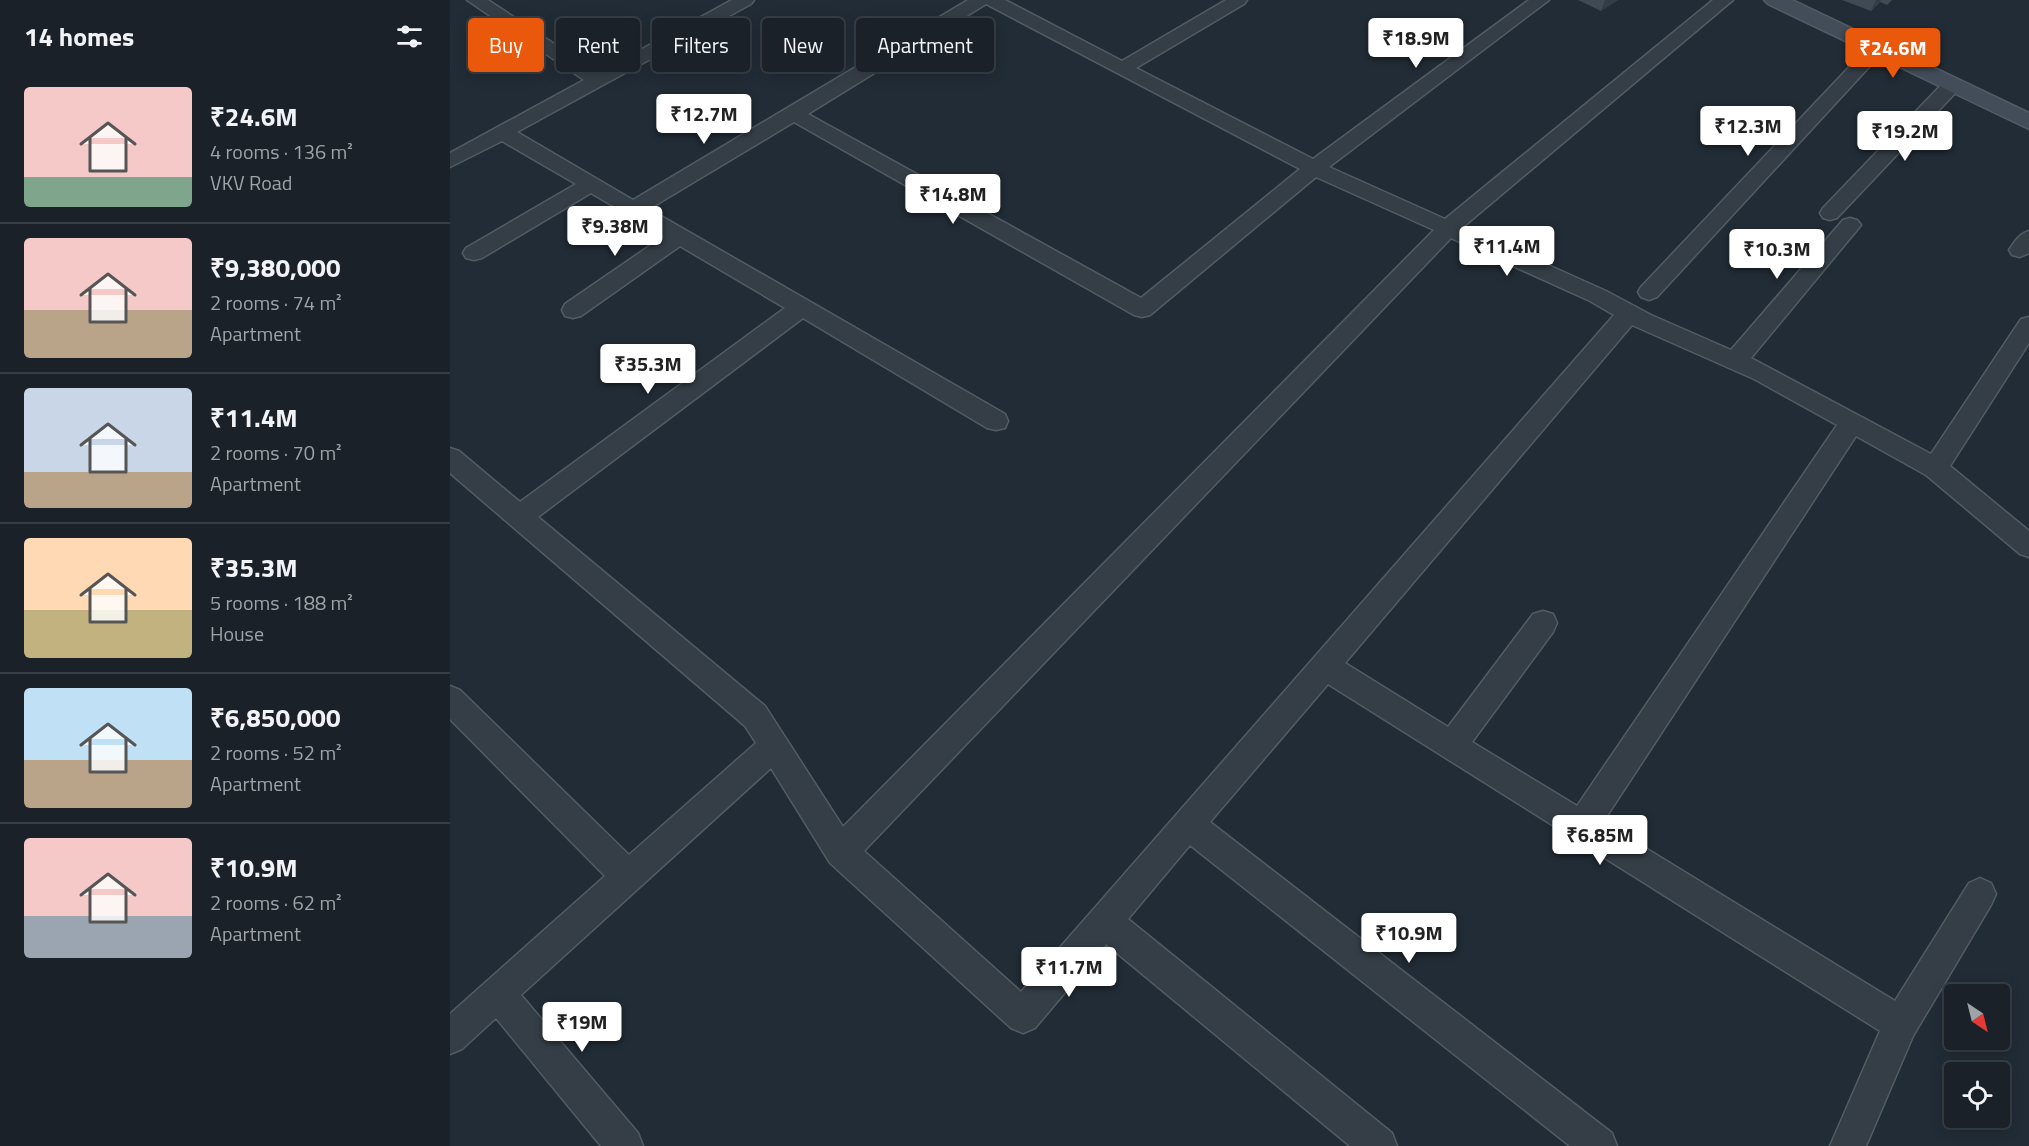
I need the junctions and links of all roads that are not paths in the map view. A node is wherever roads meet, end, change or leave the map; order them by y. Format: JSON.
{"nodes":[{"id":1,"x":476,"y":0,"type":"edge"},
{"id":2,"x":745,"y":0,"type":"edge"},
{"id":3,"x":980,"y":0,"type":"edge"},
{"id":4,"x":992,"y":0,"type":"edge"},
{"id":5,"x":1238,"y":0,"type":"edge"},
{"id":6,"x":1540,"y":0,"type":"edge"},
{"id":7,"x":1724,"y":0,"type":"edge"},
{"id":8,"x":1775,"y":0,"type":"edge"},
{"id":9,"x":1876,"y":49,"type":"junction"},
{"id":10,"x":1123,"y":68,"type":"junction"},
{"id":11,"x":598,"y":81,"type":"junction"},
{"id":12,"x":1952,"y":86,"type":"junction"},
{"id":13,"x":794,"y":114,"type":"junction"},
{"id":14,"x":2029,"y":122,"type":"edge"},
{"id":15,"x":502,"y":132,"type":"junction"},
{"id":16,"x":450,"y":161,"type":"edge"},
{"id":17,"x":1314,"y":168,"type":"junction"},
{"id":18,"x":591,"y":184,"type":"junction"},
{"id":19,"x":633,"y":209,"type":"junction"},
{"id":20,"x":1830,"y":213,"type":"dead end"},
{"id":21,"x":1850,"y":225,"type":"dead end"},
{"id":22,"x":1448,"y":228,"type":"junction"},
{"id":23,"x":680,"y":236,"type":"junction"},
{"id":24,"x":474,"y":253,"type":"dead end"},
{"id":25,"x":1649,"y":292,"type":"dead end"},
{"id":26,"x":802,"y":307,"type":"junction"},
{"id":27,"x":573,"y":310,"type":"dead end"},
{"id":28,"x":1629,"y":313,"type":"junction"},
{"id":29,"x":2029,"y":325,"type":"edge"},
{"id":30,"x":1735,"y":361,"type":"junction"},
{"id":31,"x":996,"y":421,"type":"dead end"},
{"id":32,"x":1852,"y":422,"type":"junction"},
{"id":33,"x":450,"y":458,"type":"edge"},
{"id":34,"x":1935,"y":468,"type":"junction"},
{"id":35,"x":520,"y":517,"type":"junction"},
{"id":36,"x":2029,"y":546,"type":"edge"},
{"id":37,"x":1543,"y":623,"type":"dead end"},
{"id":38,"x":1324,"y":666,"type":"junction"},
{"id":39,"x":450,"y":699,"type":"edge"},
{"id":40,"x":1452,"y":745,"type":"junction"},
{"id":41,"x":774,"y":746,"type":"junction"},
{"id":42,"x":1188,"y":824,"type":"junction"},
{"id":43,"x":1582,"y":826,"type":"junction"},
{"id":44,"x":841,"y":852,"type":"junction"},
{"id":45,"x":628,"y":876,"type":"junction"},
{"id":46,"x":1980,"y":894,"type":"dead end"},
{"id":47,"x":1104,"y":921,"type":"junction"},
{"id":48,"x":498,"y":994,"type":"junction"},
{"id":49,"x":1901,"y":1024,"type":"junction"},
{"id":50,"x":450,"y":1036,"type":"edge"},
{"id":51,"x":625,"y":1146,"type":"edge"},
{"id":52,"x":1379,"y":1146,"type":"edge"},
{"id":53,"x":1599,"y":1146,"type":"edge"},
{"id":54,"x":1848,"y":1146,"type":"edge"}],
"edges":[{"from":1,"to":11,"type":"street"},
{"from":2,"to":11,"type":"street"},
{"from":3,"to":13,"type":"street"},
{"from":4,"to":10,"type":"street"},
{"from":5,"to":10,"type":"street"},
{"from":6,"to":17,"type":"street"},
{"from":7,"to":22,"type":"street"},
{"from":8,"to":9,"type":"main road"},
{"from":9,"to":12,"type":"main road"},
{"from":9,"to":25,"type":"street"},
{"from":10,"to":17,"type":"street"},
{"from":11,"to":15,"type":"street"},
{"from":12,"to":14,"type":"main road"},
{"from":12,"to":20,"type":"street"},
{"from":13,"to":17,"type":"street"},
{"from":13,"to":19,"type":"street"},
{"from":15,"to":16,"type":"street"},
{"from":15,"to":18,"type":"street"},
{"from":17,"to":22,"type":"street"},
{"from":18,"to":19,"type":"street"},
{"from":18,"to":24,"type":"street"},
{"from":19,"to":23,"type":"street"},
{"from":21,"to":30,"type":"street"},
{"from":22,"to":28,"type":"street"},
{"from":22,"to":44,"type":"street"},
{"from":23,"to":26,"type":"street"},
{"from":23,"to":27,"type":"street"},
{"from":26,"to":31,"type":"street"},
{"from":26,"to":35,"type":"street"},
{"from":28,"to":30,"type":"street"},
{"from":28,"to":38,"type":"street"},
{"from":29,"to":34,"type":"street"},
{"from":30,"to":32,"type":"street"},
{"from":32,"to":34,"type":"street"},
{"from":32,"to":43,"type":"street"},
{"from":33,"to":35,"type":"street"},
{"from":34,"to":36,"type":"street"},
{"from":35,"to":41,"type":"street"},
{"from":37,"to":40,"type":"street"},
{"from":38,"to":40,"type":"street"},
{"from":38,"to":42,"type":"street"},
{"from":39,"to":45,"type":"street"},
{"from":40,"to":43,"type":"street"},
{"from":41,"to":44,"type":"street"},
{"from":41,"to":45,"type":"street"},
{"from":42,"to":47,"type":"street"},
{"from":42,"to":53,"type":"street"},
{"from":43,"to":49,"type":"street"},
{"from":44,"to":47,"type":"street"},
{"from":45,"to":48,"type":"street"},
{"from":46,"to":49,"type":"street"},
{"from":47,"to":52,"type":"street"},
{"from":48,"to":50,"type":"street"},
{"from":48,"to":51,"type":"street"},
{"from":49,"to":54,"type":"street"}]}
